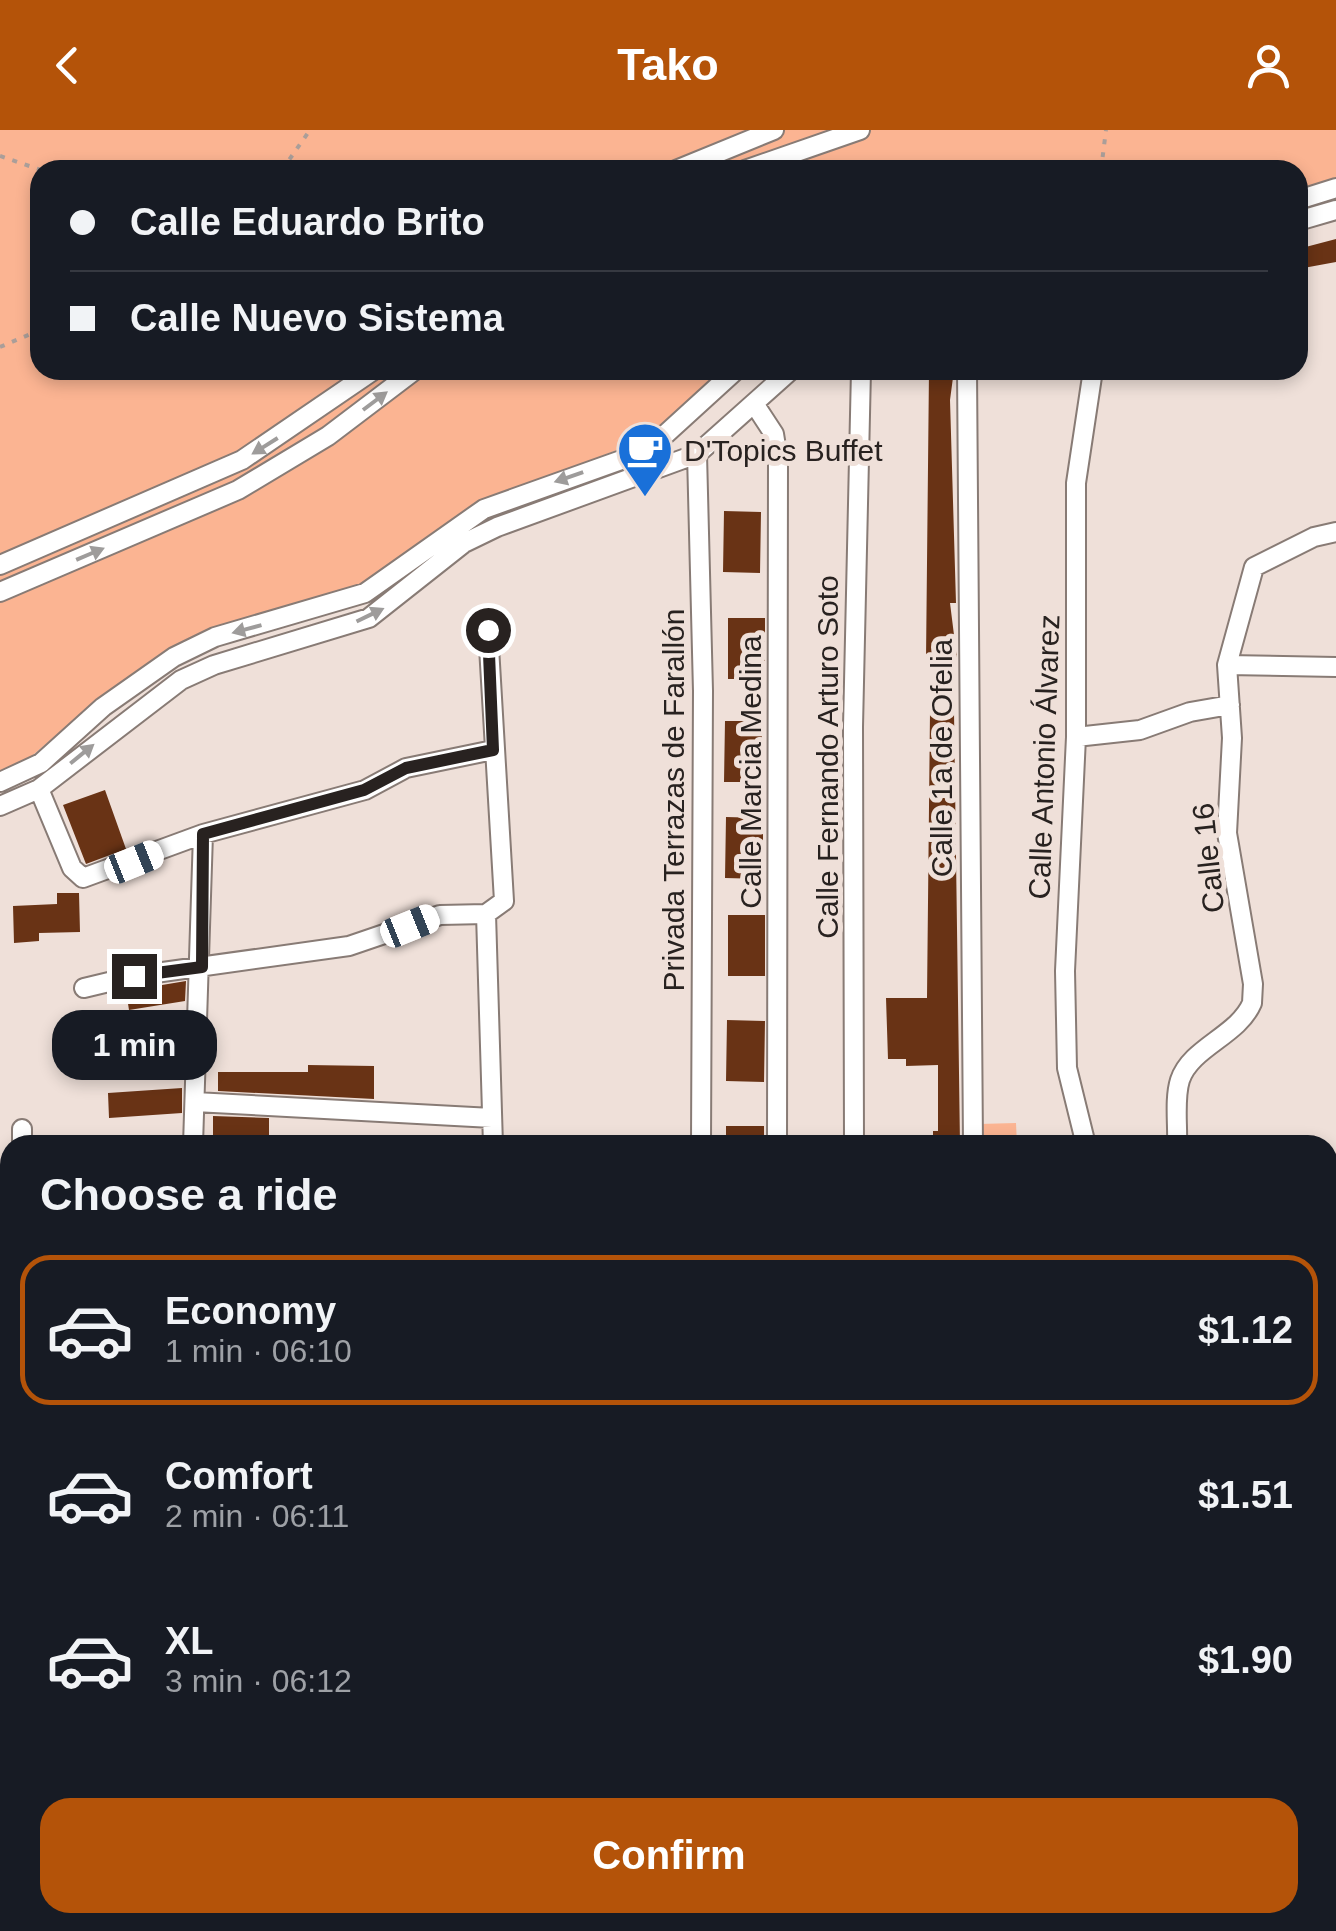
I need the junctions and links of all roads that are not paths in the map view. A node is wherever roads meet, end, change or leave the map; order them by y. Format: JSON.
{"nodes":[{"id":1,"x":774,"y":130,"type":"edge"},
{"id":2,"x":860,"y":130,"type":"edge"},
{"id":3,"x":700,"y":160,"type":"edge"},
{"id":4,"x":774,"y":160,"type":"edge"},
{"id":5,"x":1336,"y":188,"type":"edge"},
{"id":6,"x":1308,"y":197,"type":"edge"},
{"id":7,"x":1336,"y":210,"type":"edge"},
{"id":8,"x":1308,"y":218,"type":"edge"},
{"id":9,"x":359,"y":380,"type":"edge"},
{"id":10,"x":402,"y":380,"type":"edge"},
{"id":11,"x":725,"y":380,"type":"edge"},
{"id":12,"x":781,"y":380,"type":"edge"},
{"id":13,"x":852,"y":380,"type":"edge"},
{"id":14,"x":860,"y":380,"type":"edge"},
{"id":15,"x":967,"y":380,"type":"edge"},
{"id":16,"x":1091,"y":380,"type":"edge"},
{"id":17,"x":859,"y":400,"type":"junction"},
{"id":18,"x":755,"y":405,"type":"junction"},
{"id":19,"x":697,"y":454,"type":"junction"},
{"id":20,"x":1336,"y":532,"type":"edge"},
{"id":21,"x":0,"y":565,"type":"edge"},
{"id":22,"x":0,"y":592,"type":"edge"},
{"id":23,"x":488,"y":630,"type":"dead end"},
{"id":24,"x":1227,"y":666,"type":"junction"},
{"id":25,"x":1336,"y":666,"type":"edge"},
{"id":26,"x":1230,"y":706,"type":"junction"},
{"id":27,"x":1076,"y":738,"type":"junction"},
{"id":28,"x":493,"y":750,"type":"junction"},
{"id":29,"x":0,"y":782,"type":"edge"},
{"id":30,"x":39,"y":789,"type":"junction"},
{"id":31,"x":0,"y":806,"type":"edge"},
{"id":32,"x":203,"y":834,"type":"junction"},
{"id":33,"x":486,"y":914,"type":"junction"},
{"id":34,"x":202,"y":967,"type":"junction"},
{"id":35,"x":84,"y":988,"type":"dead end"},
{"id":36,"x":195,"y":1102,"type":"junction"},
{"id":37,"x":492,"y":1118,"type":"junction"},
{"id":38,"x":193,"y":1135,"type":"edge"},
{"id":39,"x":493,"y":1135,"type":"edge"},
{"id":40,"x":701,"y":1135,"type":"edge"},
{"id":41,"x":777,"y":1135,"type":"edge"},
{"id":42,"x":854,"y":1135,"type":"edge"},
{"id":43,"x":973,"y":1135,"type":"edge"},
{"id":44,"x":1084,"y":1135,"type":"edge"},
{"id":45,"x":1177,"y":1135,"type":"edge"}],
"edges":[{"from":1,"to":3,"type":"street"},
{"from":2,"to":4,"type":"street"},
{"from":5,"to":6,"type":"street"},
{"from":7,"to":8,"type":"street"},
{"from":9,"to":21,"type":"street","one_way":true},
{"from":22,"to":10,"type":"street","one_way":true},
{"from":11,"to":29,"type":"street","one_way":true},
{"from":12,"to":18,"type":"street"},
{"from":13,"to":17,"type":"street"},
{"from":14,"to":17,"type":"street","name":"Calle Fernando Arturo Soto"},
{"from":15,"to":43,"type":"street","name":"Calle 1a de Ofelia"},
{"from":16,"to":27,"type":"street","name":"Calle Antonio Álvarez"},
{"from":17,"to":42,"type":"street","name":"Calle Fernando Arturo Soto"},
{"from":18,"to":19,"type":"street"},
{"from":18,"to":41,"type":"street","name":"Calle Marcia Medina"},
{"from":30,"to":19,"type":"street","one_way":true},
{"from":19,"to":40,"type":"street","name":"Privada Terrazas de Farallón"},
{"from":20,"to":24,"type":"street","name":"Calle 16"},
{"from":23,"to":28,"type":"street"},
{"from":24,"to":25,"type":"street"},
{"from":24,"to":26,"type":"street","name":"Calle 16"},
{"from":26,"to":27,"type":"street"},
{"from":26,"to":45,"type":"street","name":"Calle 16"},
{"from":27,"to":44,"type":"street","name":"Calle Antonio Álvarez"},
{"from":28,"to":32,"type":"street"},
{"from":28,"to":33,"type":"street"},
{"from":30,"to":31,"type":"street"},
{"from":30,"to":32,"type":"street"},
{"from":32,"to":34,"type":"street"},
{"from":33,"to":34,"type":"street"},
{"from":33,"to":37,"type":"street"},
{"from":34,"to":35,"type":"street"},
{"from":34,"to":36,"type":"street"},
{"from":36,"to":37,"type":"street"},
{"from":36,"to":38,"type":"street"},
{"from":37,"to":39,"type":"street"}]}
